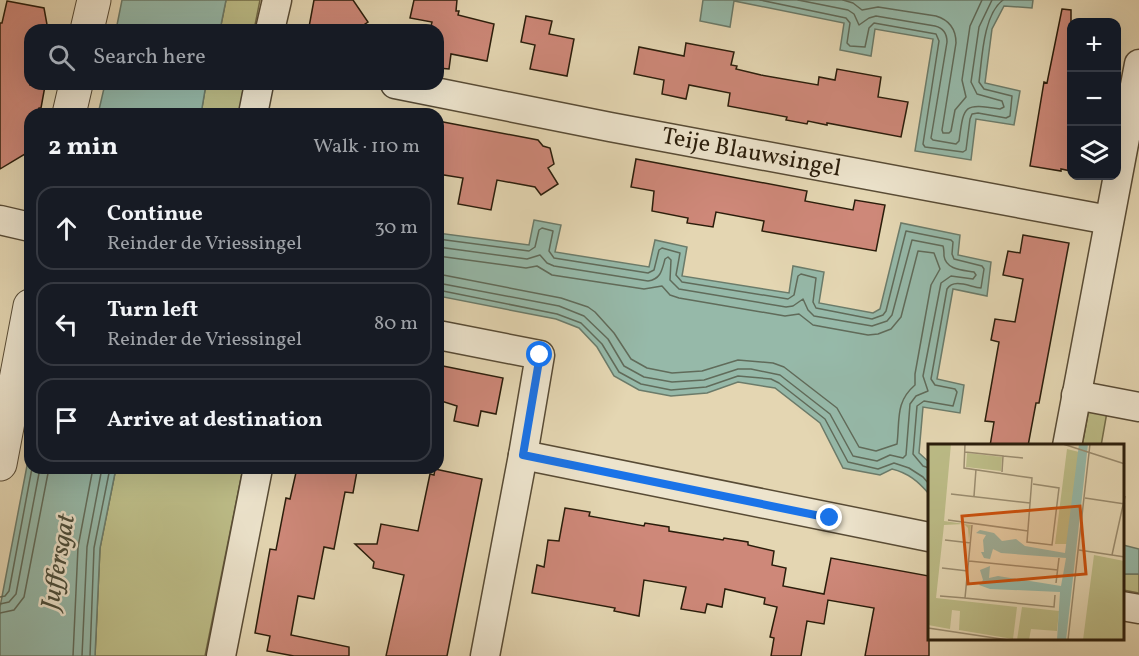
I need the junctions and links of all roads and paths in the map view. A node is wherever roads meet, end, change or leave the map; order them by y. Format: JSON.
{"nodes":[{"id":1,"x":94,"y":0,"type":"edge"},
{"id":2,"x":277,"y":0,"type":"edge"},
{"id":3,"x":88,"y":24,"type":"edge"},
{"id":4,"x":271,"y":24,"type":"edge"},
{"id":5,"x":1139,"y":64,"type":"edge"},
{"id":6,"x":75,"y":90,"type":"edge"},
{"id":7,"x":258,"y":90,"type":"edge"},
{"id":8,"x":425,"y":90,"type":"edge"},
{"id":9,"x":70,"y":108,"type":"edge"},
{"id":10,"x":254,"y":108,"type":"edge"},
{"id":11,"x":1133,"y":130,"type":"edge"},
{"id":12,"x":0,"y":220,"type":"edge"},
{"id":13,"x":1109,"y":220,"type":"junction"},
{"id":14,"x":24,"y":226,"type":"edge"},
{"id":15,"x":444,"y":336,"type":"edge"},
{"id":16,"x":24,"y":338,"type":"edge"},
{"id":17,"x":1076,"y":395,"type":"junction"},
{"id":18,"x":1139,"y":407,"type":"edge"},
{"id":19,"x":1067,"y":444,"type":"edge"},
{"id":20,"x":523,"y":455,"type":"junction"},
{"id":21,"x":0,"y":464,"type":"edge"},
{"id":22,"x":257,"y":474,"type":"edge"},
{"id":23,"x":928,"y":537,"type":"edge"},
{"id":24,"x":1124,"y":606,"type":"edge"},
{"id":25,"x":1139,"y":609,"type":"edge"},
{"id":26,"x":221,"y":656,"type":"edge"},
{"id":27,"x":484,"y":656,"type":"edge"}],
"edges":[{"from":1,"to":3,"type":"street"},
{"from":2,"to":4,"type":"street"},
{"from":5,"to":11,"type":"street"},
{"from":6,"to":9,"type":"street"},
{"from":7,"to":10,"type":"street"},
{"from":8,"to":13,"type":"street","name":"Teije Blauwsingel"},
{"from":11,"to":13,"type":"street"},
{"from":12,"to":14,"type":"street"},
{"from":13,"to":17,"type":"street"},
{"from":15,"to":20,"type":"street"},
{"from":16,"to":21,"type":"street"},
{"from":17,"to":18,"type":"street"},
{"from":17,"to":19,"type":"street"},
{"from":20,"to":23,"type":"street"},
{"from":20,"to":27,"type":"street"},
{"from":22,"to":26,"type":"street"},
{"from":24,"to":25,"type":"street"}]}
